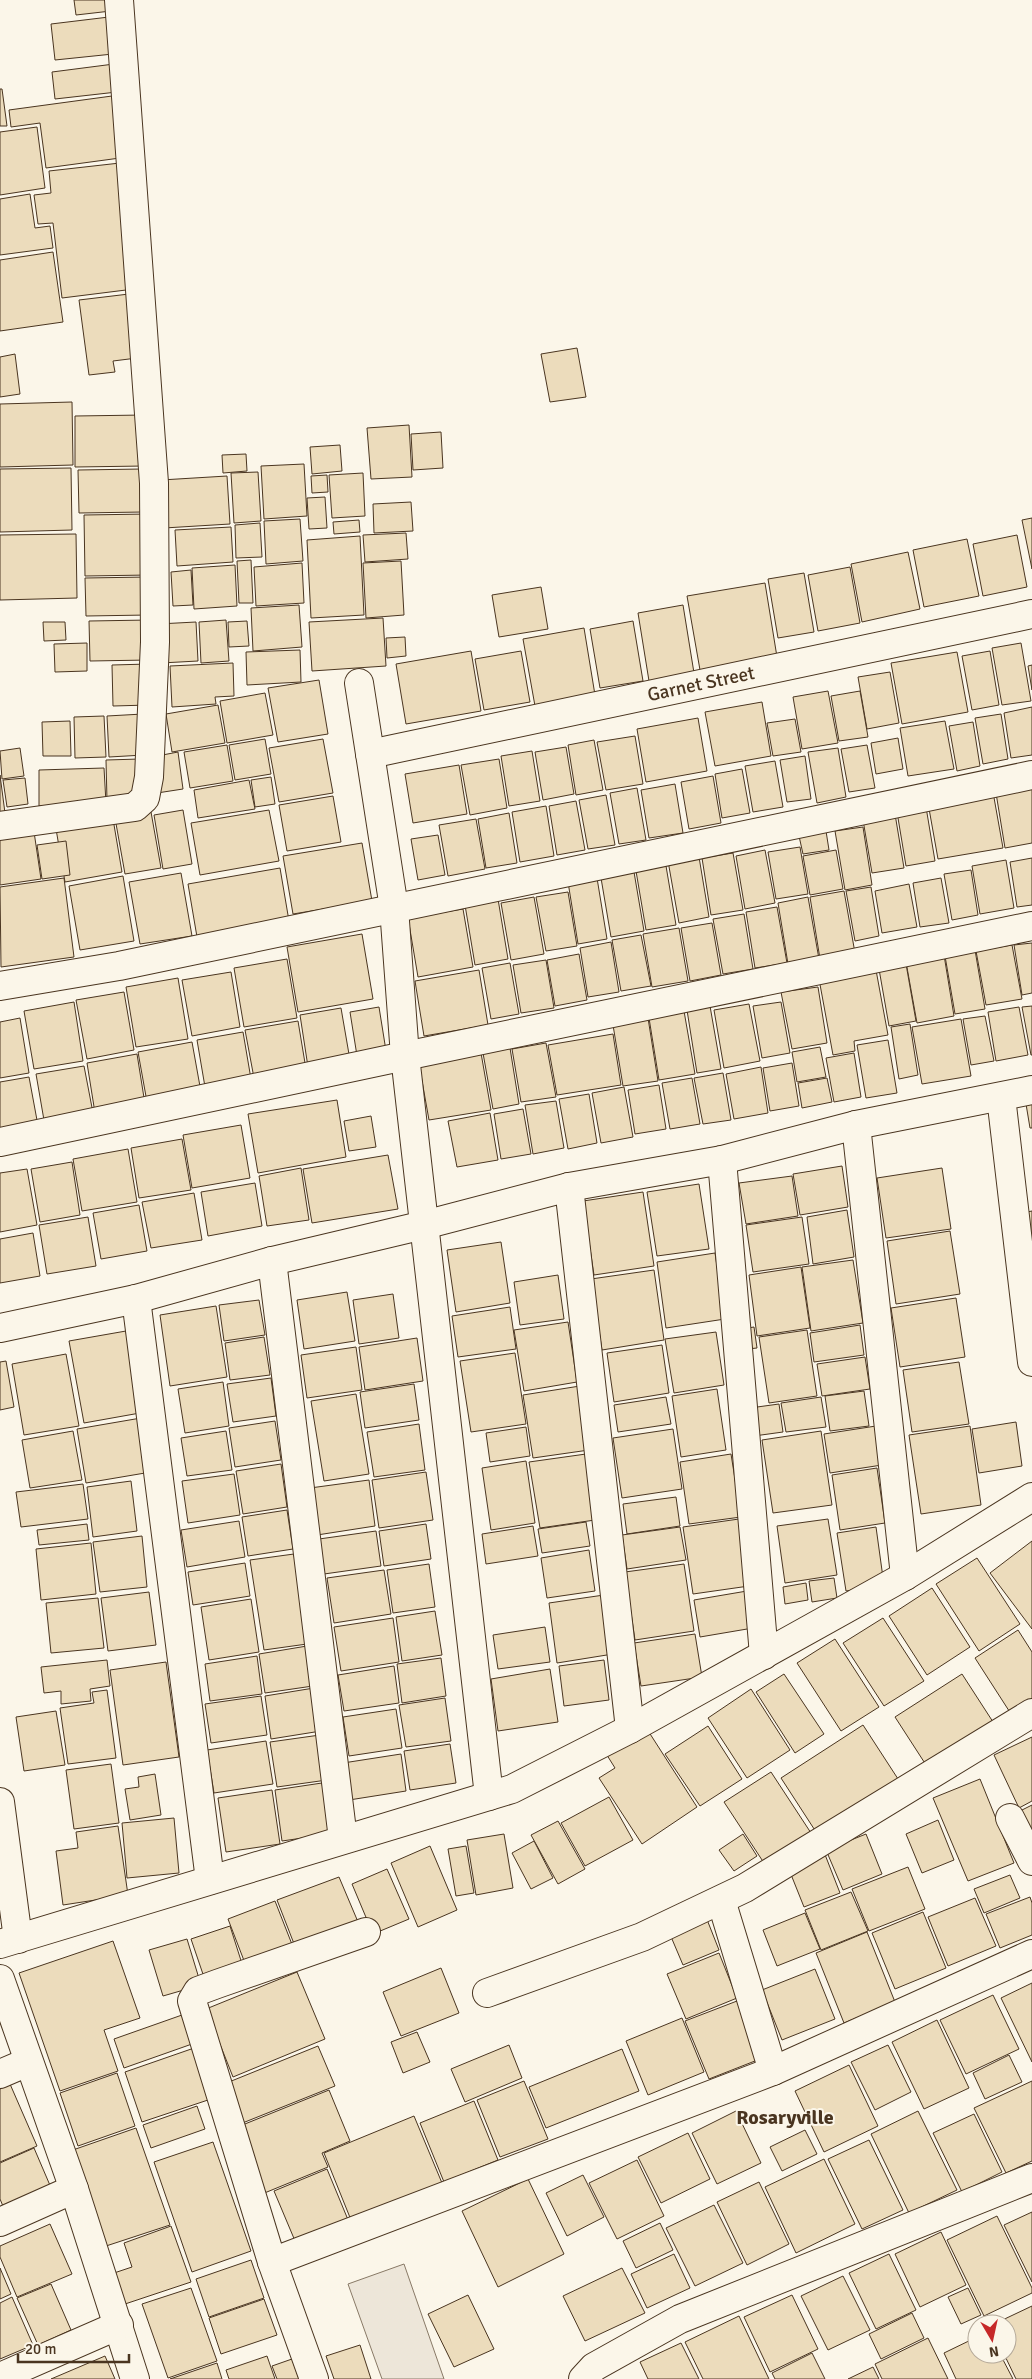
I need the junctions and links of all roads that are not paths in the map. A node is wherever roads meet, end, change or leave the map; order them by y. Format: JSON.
{"nodes":[{"id":1,"x":119,"y":0,"type":"edge"},
{"id":2,"x":1032,"y":614,"type":"edge"},
{"id":3,"x":359,"y":683,"type":"dead end"},
{"id":4,"x":370,"y":754,"type":"junction"},
{"id":5,"x":1032,"y":774,"type":"edge"},
{"id":6,"x":0,"y":826,"type":"edge"},
{"id":7,"x":394,"y":908,"type":"junction"},
{"id":8,"x":1032,"y":926,"type":"edge"},
{"id":9,"x":0,"y":986,"type":"edge"},
{"id":10,"x":405,"y":1056,"type":"junction"},
{"id":11,"x":1032,"y":1090,"type":"edge"},
{"id":12,"x":1001,"y":1097,"type":"junction"},
{"id":13,"x":856,"y":1126,"type":"junction"},
{"id":14,"x":0,"y":1142,"type":"edge"},
{"id":15,"x":722,"y":1160,"type":"junction"},
{"id":16,"x":570,"y":1187,"type":"junction"},
{"id":17,"x":424,"y":1225,"type":"junction"},
{"id":18,"x":272,"y":1261,"type":"junction"},
{"id":19,"x":136,"y":1299,"type":"junction"},
{"id":20,"x":0,"y":1328,"type":"edge"},
{"id":21,"x":1032,"y":1362,"type":"edge"},
{"id":22,"x":1032,"y":1497,"type":"edge"},
{"id":23,"x":905,"y":1576,"type":"junction"},
{"id":24,"x":764,"y":1656,"type":"junction"},
{"id":25,"x":1032,"y":1713,"type":"edge"},
{"id":26,"x":630,"y":1729,"type":"junction"},
{"id":27,"x":489,"y":1796,"type":"junction"},
{"id":28,"x":0,"y":1802,"type":"edge"},
{"id":29,"x":1010,"y":1818,"type":"dead end"},
{"id":30,"x":343,"y":1839,"type":"junction"},
{"id":31,"x":1032,"y":1861,"type":"edge"},
{"id":32,"x":210,"y":1880,"type":"junction"},
{"id":33,"x":721,"y":1900,"type":"junction"},
{"id":34,"x":366,"y":1932,"type":"dead end"},
{"id":35,"x":9,"y":1941,"type":"edge"},
{"id":36,"x":1032,"y":1954,"type":"edge"},
{"id":37,"x":0,"y":1980,"type":"edge"},
{"id":38,"x":487,"y":1993,"type":"dead end"},
{"id":39,"x":28,"y":2062,"type":"junction"},
{"id":40,"x":773,"y":2071,"type":"junction"},
{"id":41,"x":0,"y":2074,"type":"edge"},
{"id":42,"x":1032,"y":2178,"type":"edge"},
{"id":43,"x":74,"y":2189,"type":"junction"},
{"id":44,"x":0,"y":2222,"type":"edge"},
{"id":45,"x":272,"y":2262,"type":"junction"},
{"id":46,"x":119,"y":2325,"type":"junction"},
{"id":47,"x":0,"y":2377,"type":"edge"},
{"id":48,"x":135,"y":2379,"type":"edge"},
{"id":49,"x":314,"y":2379,"type":"edge"},
{"id":50,"x":583,"y":2379,"type":"edge"}],
"edges":[{"from":1,"to":6,"type":"street"},
{"from":2,"to":4,"type":"street","name":"Garnet Street"},
{"from":3,"to":4,"type":"street"},
{"from":4,"to":7,"type":"street"},
{"from":5,"to":7,"type":"street"},
{"from":7,"to":9,"type":"street"},
{"from":7,"to":10,"type":"street"},
{"from":8,"to":10,"type":"street"},
{"from":10,"to":14,"type":"street"},
{"from":10,"to":17,"type":"street"},
{"from":11,"to":12,"type":"street"},
{"from":12,"to":13,"type":"street"},
{"from":12,"to":21,"type":"street"},
{"from":13,"to":15,"type":"street"},
{"from":13,"to":23,"type":"street"},
{"from":15,"to":16,"type":"street"},
{"from":15,"to":24,"type":"street"},
{"from":16,"to":17,"type":"street"},
{"from":16,"to":26,"type":"street"},
{"from":17,"to":18,"type":"street"},
{"from":17,"to":27,"type":"street"},
{"from":18,"to":19,"type":"street"},
{"from":18,"to":30,"type":"street"},
{"from":19,"to":20,"type":"street"},
{"from":19,"to":32,"type":"street"},
{"from":22,"to":23,"type":"street"},
{"from":23,"to":24,"type":"street"},
{"from":24,"to":26,"type":"street"},
{"from":25,"to":33,"type":"street"},
{"from":26,"to":27,"type":"street"},
{"from":27,"to":30,"type":"street"},
{"from":28,"to":35,"type":"street"},
{"from":29,"to":31,"type":"street"},
{"from":30,"to":32,"type":"street"},
{"from":32,"to":35,"type":"street"},
{"from":33,"to":38,"type":"street"},
{"from":33,"to":40,"type":"street"},
{"from":34,"to":45,"type":"street"},
{"from":36,"to":40,"type":"street"},
{"from":37,"to":39,"type":"street"},
{"from":39,"to":41,"type":"street"},
{"from":39,"to":43,"type":"street"},
{"from":40,"to":45,"type":"street"},
{"from":42,"to":50,"type":"street"},
{"from":43,"to":44,"type":"street"},
{"from":43,"to":46,"type":"street"},
{"from":45,"to":49,"type":"street"},
{"from":46,"to":47,"type":"street"},
{"from":46,"to":48,"type":"street"}]}
